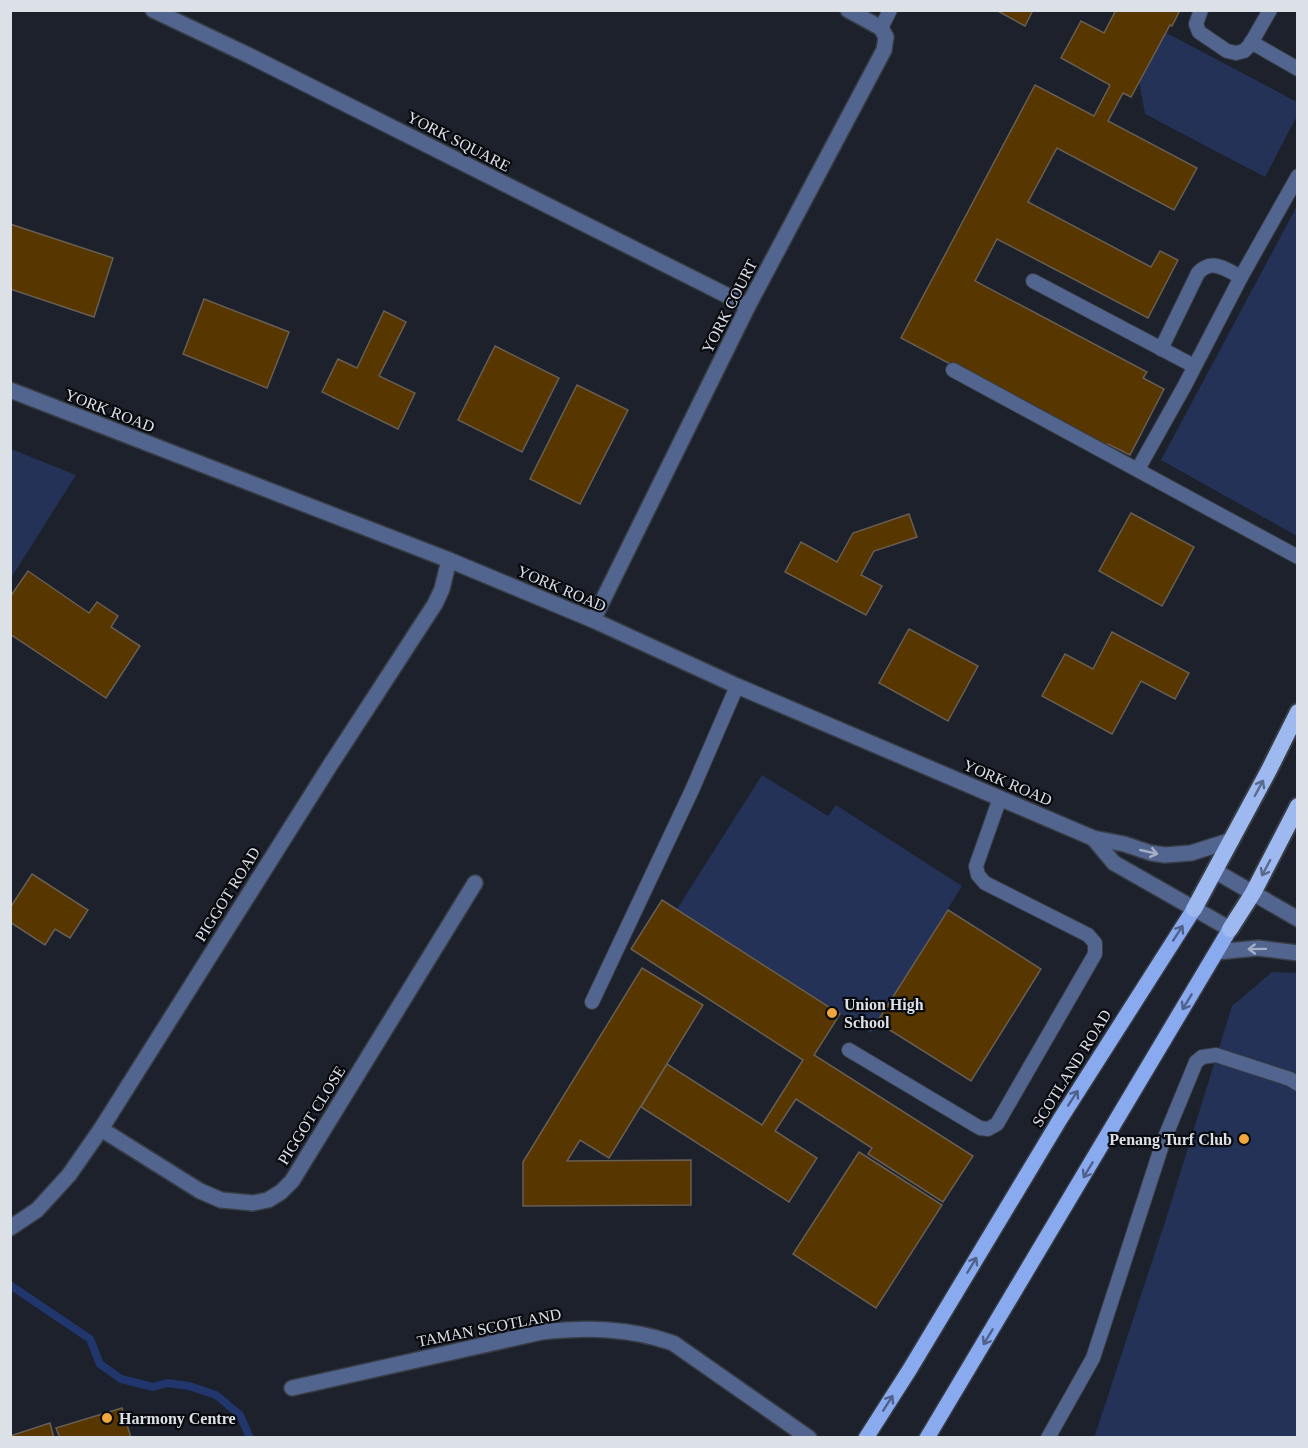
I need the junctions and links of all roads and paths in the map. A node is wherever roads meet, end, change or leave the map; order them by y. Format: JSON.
{"nodes":[{"id":1,"x":153,"y":10,"type":"edge"},
{"id":2,"x":848,"y":10,"type":"edge"},
{"id":3,"x":890,"y":10,"type":"edge"},
{"id":4,"x":1201,"y":10,"type":"edge"},
{"id":5,"x":1270,"y":10,"type":"edge"},
{"id":6,"x":881,"y":28,"type":"junction"},
{"id":7,"x":1251,"y":42,"type":"junction"},
{"id":8,"x":1298,"y":69,"type":"edge"},
{"id":9,"x":1298,"y":176,"type":"edge"},
{"id":10,"x":1241,"y":277,"type":"junction"},
{"id":11,"x":1033,"y":281,"type":"dead end"},
{"id":12,"x":748,"y":306,"type":"junction"},
{"id":13,"x":1161,"y":349,"type":"junction"},
{"id":14,"x":1194,"y":366,"type":"junction"},
{"id":15,"x":953,"y":370,"type":"dead end"},
{"id":16,"x":10,"y":390,"type":"edge"},
{"id":17,"x":1138,"y":470,"type":"junction"},
{"id":18,"x":1298,"y":558,"type":"edge"},
{"id":19,"x":449,"y":560,"type":"junction"},
{"id":20,"x":593,"y":620,"type":"junction"},
{"id":21,"x":737,"y":686,"type":"junction"},
{"id":22,"x":1298,"y":712,"type":"edge"},
{"id":23,"x":1000,"y":798,"type":"junction"},
{"id":24,"x":1298,"y":806,"type":"edge"},
{"id":25,"x":1093,"y":838,"type":"junction"},
{"id":26,"x":1232,"y":840,"type":"junction"},
{"id":27,"x":1215,"y":871,"type":"junction"},
{"id":28,"x":475,"y":883,"type":"dead end"},
{"id":29,"x":1253,"y":893,"type":"junction"},
{"id":30,"x":1194,"y":909,"type":"junction"},
{"id":31,"x":1298,"y":919,"type":"edge"},
{"id":32,"x":1230,"y":929,"type":"junction"},
{"id":33,"x":1217,"y":952,"type":"junction"},
{"id":34,"x":1298,"y":953,"type":"edge"},
{"id":35,"x":592,"y":1002,"type":"dead end"},
{"id":36,"x":849,"y":1050,"type":"dead end"},
{"id":37,"x":1298,"y":1084,"type":"edge"},
{"id":38,"x":101,"y":1130,"type":"junction"},
{"id":39,"x":10,"y":1228,"type":"edge"},
{"id":40,"x":292,"y":1388,"type":"dead end"},
{"id":41,"x":809,"y":1437,"type":"edge"},
{"id":42,"x":866,"y":1437,"type":"edge"},
{"id":43,"x":927,"y":1437,"type":"edge"},
{"id":44,"x":1048,"y":1437,"type":"edge"}],
"edges":[{"from":1,"to":12,"type":"street","name":"YORK SQUARE"},
{"from":2,"to":6,"type":"street"},
{"from":3,"to":6,"type":"lane","name":"YORK COURT"},
{"from":4,"to":7,"type":"lane"},
{"from":5,"to":7,"type":"lane"},
{"from":6,"to":12,"type":"street","name":"YORK COURT"},
{"from":7,"to":8,"type":"lane"},
{"from":9,"to":10,"type":"lane"},
{"from":10,"to":13,"type":"lane"},
{"from":10,"to":14,"type":"lane"},
{"from":11,"to":13,"type":"lane"},
{"from":12,"to":20,"type":"street","name":"YORK COURT"},
{"from":13,"to":14,"type":"lane"},
{"from":14,"to":17,"type":"lane"},
{"from":15,"to":17,"type":"lane"},
{"from":16,"to":19,"type":"street","name":"YORK ROAD"},
{"from":17,"to":18,"type":"lane"},
{"from":19,"to":20,"type":"street","name":"YORK ROAD"},
{"from":19,"to":38,"type":"street","name":"PIGGOT ROAD"},
{"from":20,"to":21,"type":"street","name":"YORK ROAD"},
{"from":21,"to":23,"type":"street","name":"YORK ROAD"},
{"from":21,"to":35,"type":"lane"},
{"from":26,"to":22,"type":"highway","name":"SCOTLAND ROAD","one_way":true},
{"from":23,"to":25,"type":"street","name":"YORK ROAD"},
{"from":23,"to":36,"type":"lane"},
{"from":24,"to":29,"type":"highway","one_way":true},
{"from":25,"to":26,"type":"street","name":"YORK ROAD","one_way":true},
{"from":25,"to":30,"type":"street","name":"YORK ROAD"},
{"from":26,"to":27,"type":"highway","name":"SCOTLAND ROAD"},
{"from":27,"to":29,"type":"street"},
{"from":27,"to":30,"type":"highway","name":"SCOTLAND ROAD"},
{"from":28,"to":38,"type":"street","name":"PIGGOT CLOSE"},
{"from":29,"to":31,"type":"street"},
{"from":29,"to":32,"type":"highway"},
{"from":30,"to":32,"type":"street","name":"YORK ROAD"},
{"from":42,"to":30,"type":"main road","name":"SCOTLAND ROAD","one_way":true},
{"from":32,"to":33,"type":"main road"},
{"from":34,"to":33,"type":"street","one_way":true},
{"from":33,"to":43,"type":"main road","one_way":true},
{"from":37,"to":44,"type":"lane"},
{"from":38,"to":39,"type":"street","name":"PIGGOT ROAD"},
{"from":40,"to":41,"type":"street","name":"TAMAN SCOTLAND"}]}
